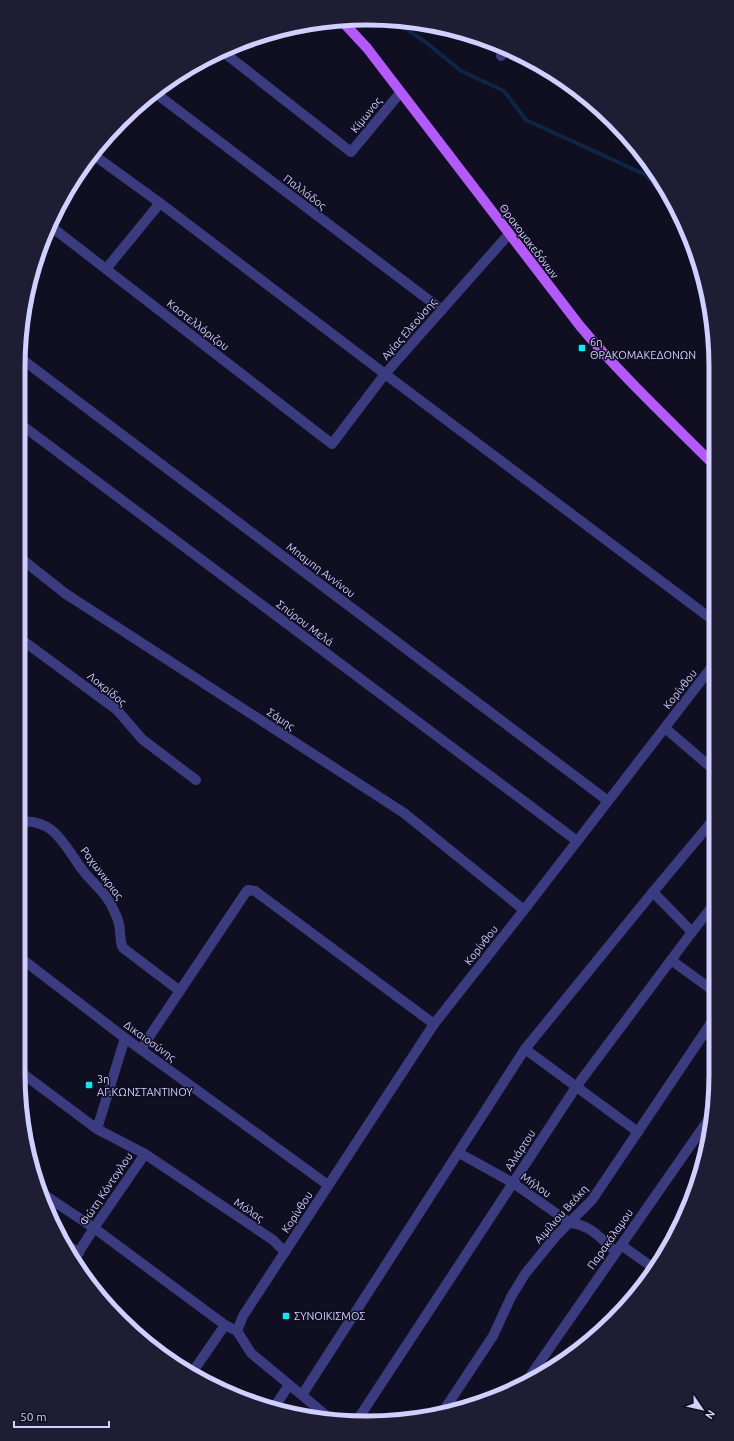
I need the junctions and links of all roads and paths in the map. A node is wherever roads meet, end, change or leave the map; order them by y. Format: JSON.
{"nodes":[{"id":1,"x":347,"y":26,"type":"edge"},
{"id":2,"x":227,"y":55,"type":"edge"},
{"id":3,"x":400,"y":93,"type":"junction"},
{"id":4,"x":159,"y":96,"type":"edge"},
{"id":5,"x":97,"y":158,"type":"edge"},
{"id":6,"x":160,"y":203,"type":"junction"},
{"id":7,"x":54,"y":229,"type":"edge"},
{"id":8,"x":509,"y":234,"type":"junction"},
{"id":9,"x":106,"y":269,"type":"junction"},
{"id":10,"x":442,"y":310,"type":"junction"},
{"id":11,"x":25,"y":362,"type":"edge"},
{"id":12,"x":385,"y":374,"type":"junction"},
{"id":13,"x":25,"y":427,"type":"edge"},
{"id":14,"x":332,"y":444,"type":"joint"},
{"id":15,"x":709,"y":460,"type":"edge"},
{"id":16,"x":25,"y":562,"type":"edge"},
{"id":17,"x":709,"y":617,"type":"edge"},
{"id":18,"x":25,"y":642,"type":"edge"},
{"id":19,"x":709,"y":671,"type":"edge"},
{"id":20,"x":665,"y":728,"type":"junction"},
{"id":21,"x":709,"y":766,"type":"edge"},
{"id":22,"x":196,"y":780,"type":"dead end"},
{"id":23,"x":608,"y":802,"type":"junction"},
{"id":24,"x":25,"y":822,"type":"edge"},
{"id":25,"x":709,"y":825,"type":"edge"},
{"id":26,"x":578,"y":841,"type":"junction"},
{"id":27,"x":652,"y":892,"type":"junction"},
{"id":28,"x":524,"y":910,"type":"junction"},
{"id":29,"x":709,"y":911,"type":"edge"},
{"id":30,"x":692,"y":932,"type":"junction"},
{"id":31,"x":671,"y":960,"type":"junction"},
{"id":32,"x":25,"y":961,"type":"edge"},
{"id":33,"x":709,"y":988,"type":"edge"},
{"id":34,"x":180,"y":991,"type":"junction"},
{"id":35,"x":434,"y":1024,"type":"junction"},
{"id":36,"x":709,"y":1026,"type":"edge"},
{"id":37,"x":125,"y":1038,"type":"junction"},
{"id":38,"x":141,"y":1049,"type":"junction"},
{"id":39,"x":525,"y":1049,"type":"junction"},
{"id":40,"x":25,"y":1075,"type":"edge"},
{"id":41,"x":576,"y":1087,"type":"junction"},
{"id":42,"x":705,"y":1124,"type":"edge"},
{"id":43,"x":97,"y":1128,"type":"junction"},
{"id":44,"x":638,"y":1132,"type":"junction"},
{"id":45,"x":459,"y":1153,"type":"junction"},
{"id":46,"x":145,"y":1154,"type":"junction"},
{"id":47,"x":513,"y":1183,"type":"junction"},
{"id":48,"x":328,"y":1185,"type":"junction"},
{"id":49,"x":48,"y":1197,"type":"edge"},
{"id":50,"x":570,"y":1223,"type":"junction"},
{"id":51,"x":94,"y":1228,"type":"junction"},
{"id":52,"x":618,"y":1249,"type":"junction"},
{"id":53,"x":285,"y":1252,"type":"junction"},
{"id":54,"x":77,"y":1256,"type":"edge"},
{"id":55,"x":650,"y":1265,"type":"edge"},
{"id":56,"x":225,"y":1325,"type":"junction"},
{"id":57,"x":237,"y":1331,"type":"junction"},
{"id":58,"x":195,"y":1369,"type":"edge"},
{"id":59,"x":533,"y":1373,"type":"edge"},
{"id":60,"x":289,"y":1385,"type":"junction"},
{"id":61,"x":302,"y":1395,"type":"junction"},
{"id":62,"x":277,"y":1404,"type":"edge"},
{"id":63,"x":447,"y":1406,"type":"edge"},
{"id":64,"x":324,"y":1413,"type":"edge"},
{"id":65,"x":360,"y":1416,"type":"edge"}],
"edges":[{"from":1,"to":3,"type":"main road","name":"Θρακομακεδόνων"},
{"from":2,"to":3,"type":"street","name":"Κίμωνος"},
{"from":3,"to":8,"type":"main road","name":"Θρακομακεδόνων"},
{"from":4,"to":10,"type":"street","name":"Παλλάδος"},
{"from":5,"to":6,"type":"street"},
{"from":6,"to":9,"type":"street"},
{"from":6,"to":12,"type":"street"},
{"from":7,"to":9,"type":"street","name":"Καστελλόριζου"},
{"from":8,"to":10,"type":"street","name":"Αγίας Ελεούσης"},
{"from":8,"to":15,"type":"main road","name":"Θρακομακεδόνων"},
{"from":9,"to":14,"type":"street","name":"Καστελλόριζου"},
{"from":10,"to":12,"type":"street","name":"Αγίας Ελεούσης"},
{"from":11,"to":23,"type":"street","name":"Μπαμπη Αννίνου"},
{"from":12,"to":14,"type":"street","name":"Αγίας Ελεούσης"},
{"from":12,"to":17,"type":"street"},
{"from":13,"to":26,"type":"street","name":"Σπύρου Μελά"},
{"from":16,"to":28,"type":"street","name":"Σάμης"},
{"from":18,"to":22,"type":"street","name":"Λοκρίδος"},
{"from":19,"to":20,"type":"street","name":"Κορίνθου"},
{"from":20,"to":21,"type":"street"},
{"from":20,"to":23,"type":"street","name":"Κορίνθου"},
{"from":23,"to":26,"type":"street","name":"Κορίνθου"},
{"from":24,"to":34,"type":"street","name":"Ραχωνικριας"},
{"from":25,"to":27,"type":"street"},
{"from":26,"to":28,"type":"street","name":"Κορίνθου"},
{"from":27,"to":30,"type":"street"},
{"from":27,"to":39,"type":"street"},
{"from":28,"to":35,"type":"street","name":"Κορίνθου"},
{"from":29,"to":30,"type":"street","name":"Αλιάρτου"},
{"from":30,"to":31,"type":"street","name":"Αλιάρτου"},
{"from":31,"to":33,"type":"street"},
{"from":31,"to":41,"type":"street","name":"Αλιάρτου"},
{"from":32,"to":37,"type":"street","name":"Δικαιοσύνης"},
{"from":34,"to":35,"type":"street"},
{"from":34,"to":38,"type":"street"},
{"from":35,"to":48,"type":"street","name":"Κορίνθου"},
{"from":36,"to":44,"type":"street","name":"Αιμίλιου Βεάκη"},
{"from":37,"to":38,"type":"street","name":"Δικαιοσύνης"},
{"from":37,"to":43,"type":"street"},
{"from":38,"to":48,"type":"street","name":"Δικαιοσύνης"},
{"from":39,"to":41,"type":"street"},
{"from":39,"to":45,"type":"street"},
{"from":40,"to":43,"type":"street","name":"Μόλας"},
{"from":41,"to":44,"type":"street"},
{"from":41,"to":47,"type":"street","name":"Αλιάρτου"},
{"from":42,"to":52,"type":"street","name":"Παρακάλαμου"},
{"from":43,"to":46,"type":"street","name":"Μόλας"},
{"from":44,"to":50,"type":"street","name":"Αιμίλιου Βεάκη"},
{"from":45,"to":47,"type":"street","name":"Μήλου"},
{"from":45,"to":61,"type":"street"},
{"from":46,"to":51,"type":"street","name":"Φώτη Κόντογλου"},
{"from":46,"to":53,"type":"street","name":"Μόλας"},
{"from":47,"to":50,"type":"street","name":"Μήλου"},
{"from":47,"to":65,"type":"street","name":"Αλιάρτου"},
{"from":48,"to":53,"type":"street","name":"Κορίνθου"},
{"from":49,"to":51,"type":"street"},
{"from":50,"to":52,"type":"street","name":"Μήλου"},
{"from":50,"to":63,"type":"street","name":"Αιμίλιου Βεάκη"},
{"from":51,"to":54,"type":"street","name":"Φώτη Κόντογλου"},
{"from":51,"to":56,"type":"street"},
{"from":52,"to":55,"type":"street","name":"Μήλου"},
{"from":52,"to":59,"type":"street","name":"Παρακάλαμου"},
{"from":53,"to":57,"type":"street"},
{"from":56,"to":57,"type":"street"},
{"from":56,"to":58,"type":"street"},
{"from":57,"to":60,"type":"street"},
{"from":60,"to":61,"type":"street"},
{"from":60,"to":62,"type":"street"},
{"from":61,"to":64,"type":"street"}]}
